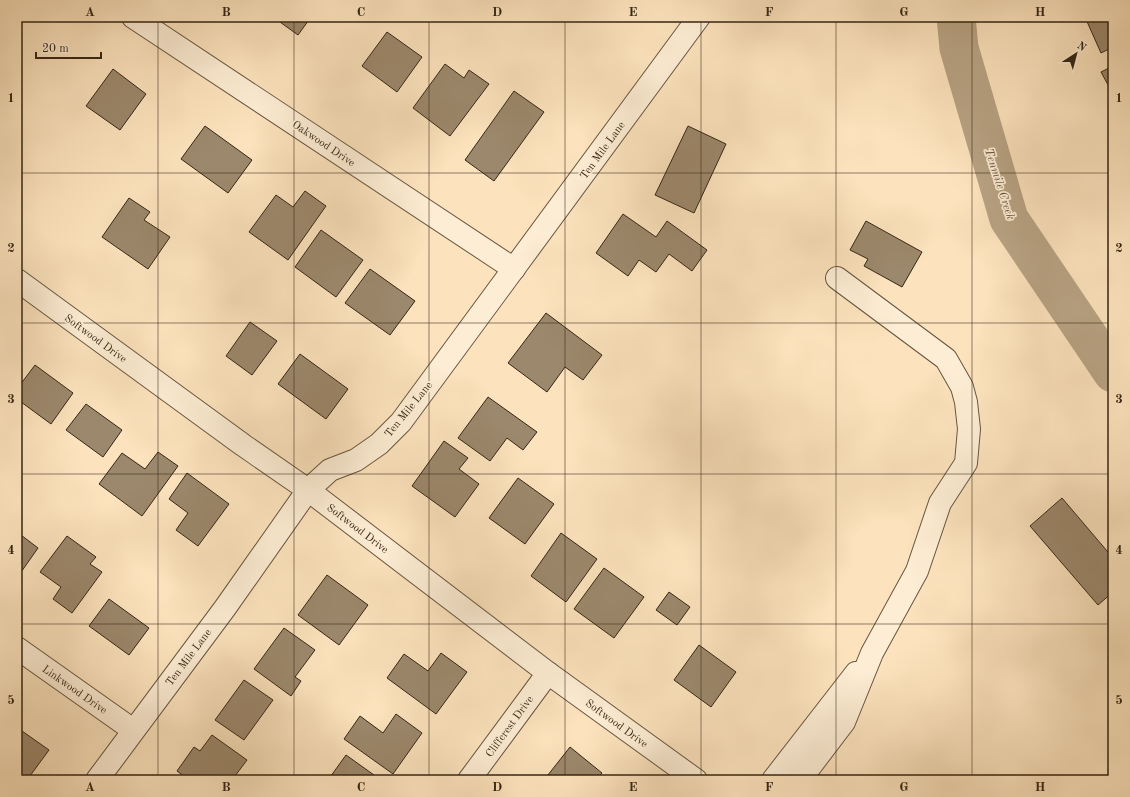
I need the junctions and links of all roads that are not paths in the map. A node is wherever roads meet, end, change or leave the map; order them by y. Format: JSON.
{"nodes":[{"id":1,"x":133,"y":17,"type":"edge"},
{"id":2,"x":699,"y":17,"type":"edge"},
{"id":3,"x":514,"y":269,"type":"junction"},
{"id":4,"x":838,"y":278,"type":"dead end"},
{"id":5,"x":17,"y":280,"type":"edge"},
{"id":6,"x":308,"y":490,"type":"junction"},
{"id":7,"x":17,"y":648,"type":"edge"},
{"id":8,"x":872,"y":653,"type":"junction"},
{"id":9,"x":548,"y":672,"type":"junction"},
{"id":10,"x":133,"y":730,"type":"junction"},
{"id":11,"x":97,"y":780,"type":"edge"},
{"id":12,"x":469,"y":780,"type":"edge"},
{"id":13,"x":696,"y":780,"type":"edge"},
{"id":14,"x":773,"y":780,"type":"edge"},
{"id":15,"x":800,"y":780,"type":"edge"}],
"edges":[{"from":1,"to":3,"type":"street","name":"Oakwood Drive"},
{"from":2,"to":3,"type":"street","name":"Ten Mile Lane"},
{"from":3,"to":6,"type":"street","name":"Ten Mile Lane"},
{"from":4,"to":8,"type":"street"},
{"from":5,"to":6,"type":"street","name":"Softwood Drive"},
{"from":6,"to":9,"type":"street","name":"Softwood Drive"},
{"from":6,"to":10,"type":"street","name":"Ten Mile Lane"},
{"from":7,"to":10,"type":"street","name":"Linkwood Drive"},
{"from":8,"to":14,"type":"street"},
{"from":8,"to":15,"type":"street"},
{"from":9,"to":12,"type":"street","name":"Cliffcrest Drive"},
{"from":9,"to":13,"type":"street","name":"Softwood Drive"},
{"from":10,"to":11,"type":"street","name":"Ten Mile Lane"}]}
